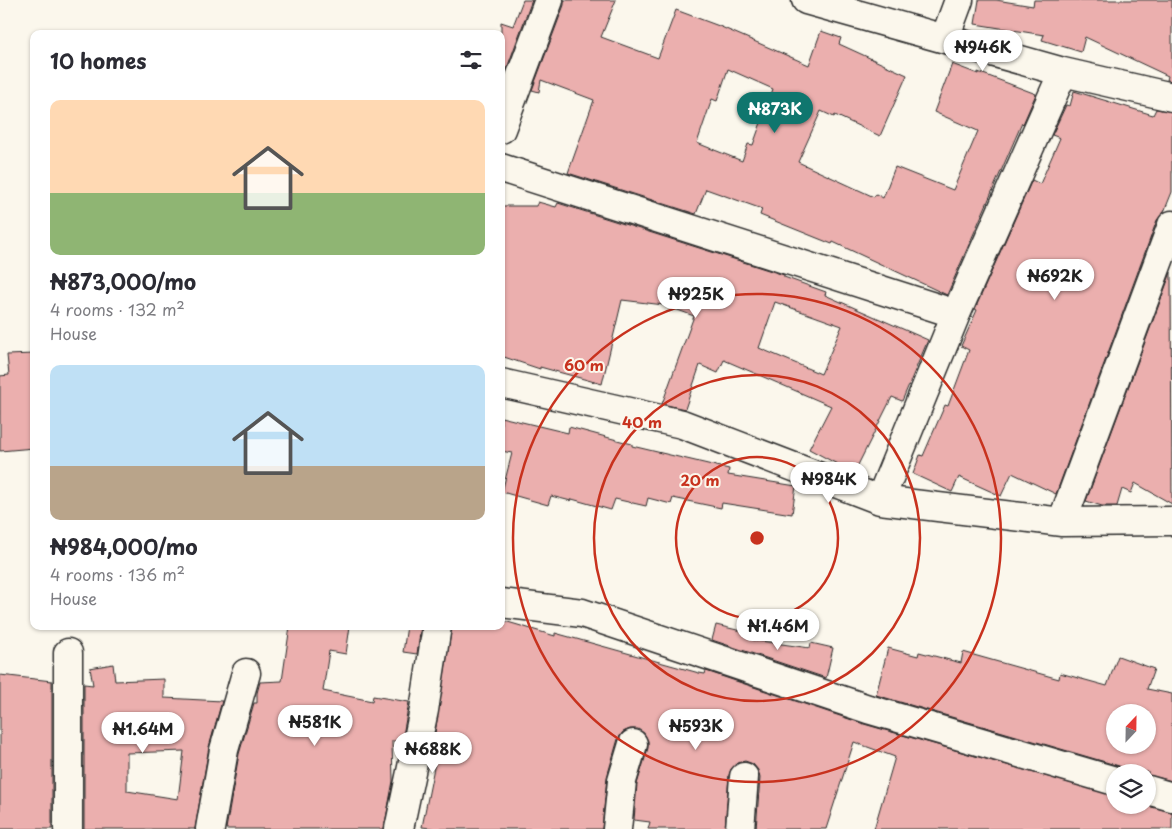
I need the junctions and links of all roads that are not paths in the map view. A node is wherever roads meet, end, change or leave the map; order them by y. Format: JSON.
{"nodes":[{"id":1,"x":550,"y":0,"type":"edge"},
{"id":2,"x":806,"y":0,"type":"edge"},
{"id":3,"x":959,"y":0,"type":"edge"},
{"id":4,"x":945,"y":38,"type":"junction"},
{"id":5,"x":1063,"y":72,"type":"junction"},
{"id":6,"x":1172,"y":97,"type":"edge"},
{"id":7,"x":505,"y":118,"type":"edge"},
{"id":8,"x":505,"y":169,"type":"edge"},
{"id":9,"x":1172,"y":226,"type":"edge"},
{"id":10,"x":956,"y":314,"type":"junction"},
{"id":11,"x":505,"y":384,"type":"edge"},
{"id":12,"x":880,"y":500,"type":"junction"},
{"id":13,"x":1172,"y":521,"type":"edge"},
{"id":14,"x":1062,"y":522,"type":"junction"},
{"id":15,"x":505,"y":603,"type":"edge"},
{"id":16,"x":436,"y":630,"type":"edge"},
{"id":17,"x":68,"y":654,"type":"dead end"},
{"id":18,"x":246,"y":673,"type":"dead end"},
{"id":19,"x":633,"y":744,"type":"dead end"},
{"id":20,"x":744,"y":777,"type":"dead end"},
{"id":21,"x":1106,"y":778,"type":"edge"},
{"id":22,"x":1156,"y":792,"type":"edge"},
{"id":23,"x":1172,"y":797,"type":"edge"},
{"id":24,"x":68,"y":829,"type":"edge"},
{"id":25,"x":210,"y":829,"type":"edge"},
{"id":26,"x":400,"y":829,"type":"edge"},
{"id":27,"x":616,"y":829,"type":"edge"},
{"id":28,"x":740,"y":829,"type":"edge"}],
"edges":[{"from":1,"to":7,"type":"street"},
{"from":2,"to":4,"type":"street"},
{"from":3,"to":4,"type":"street"},
{"from":4,"to":5,"type":"street"},
{"from":5,"to":6,"type":"street"},
{"from":5,"to":10,"type":"street"},
{"from":8,"to":10,"type":"street"},
{"from":9,"to":14,"type":"street"},
{"from":10,"to":12,"type":"street"},
{"from":11,"to":12,"type":"street"},
{"from":12,"to":14,"type":"street"},
{"from":13,"to":14,"type":"street"},
{"from":15,"to":21,"type":"street"},
{"from":16,"to":26,"type":"street"},
{"from":17,"to":24,"type":"street"},
{"from":18,"to":25,"type":"street"},
{"from":19,"to":27,"type":"street"},
{"from":20,"to":28,"type":"street"},
{"from":22,"to":23,"type":"street"}]}
